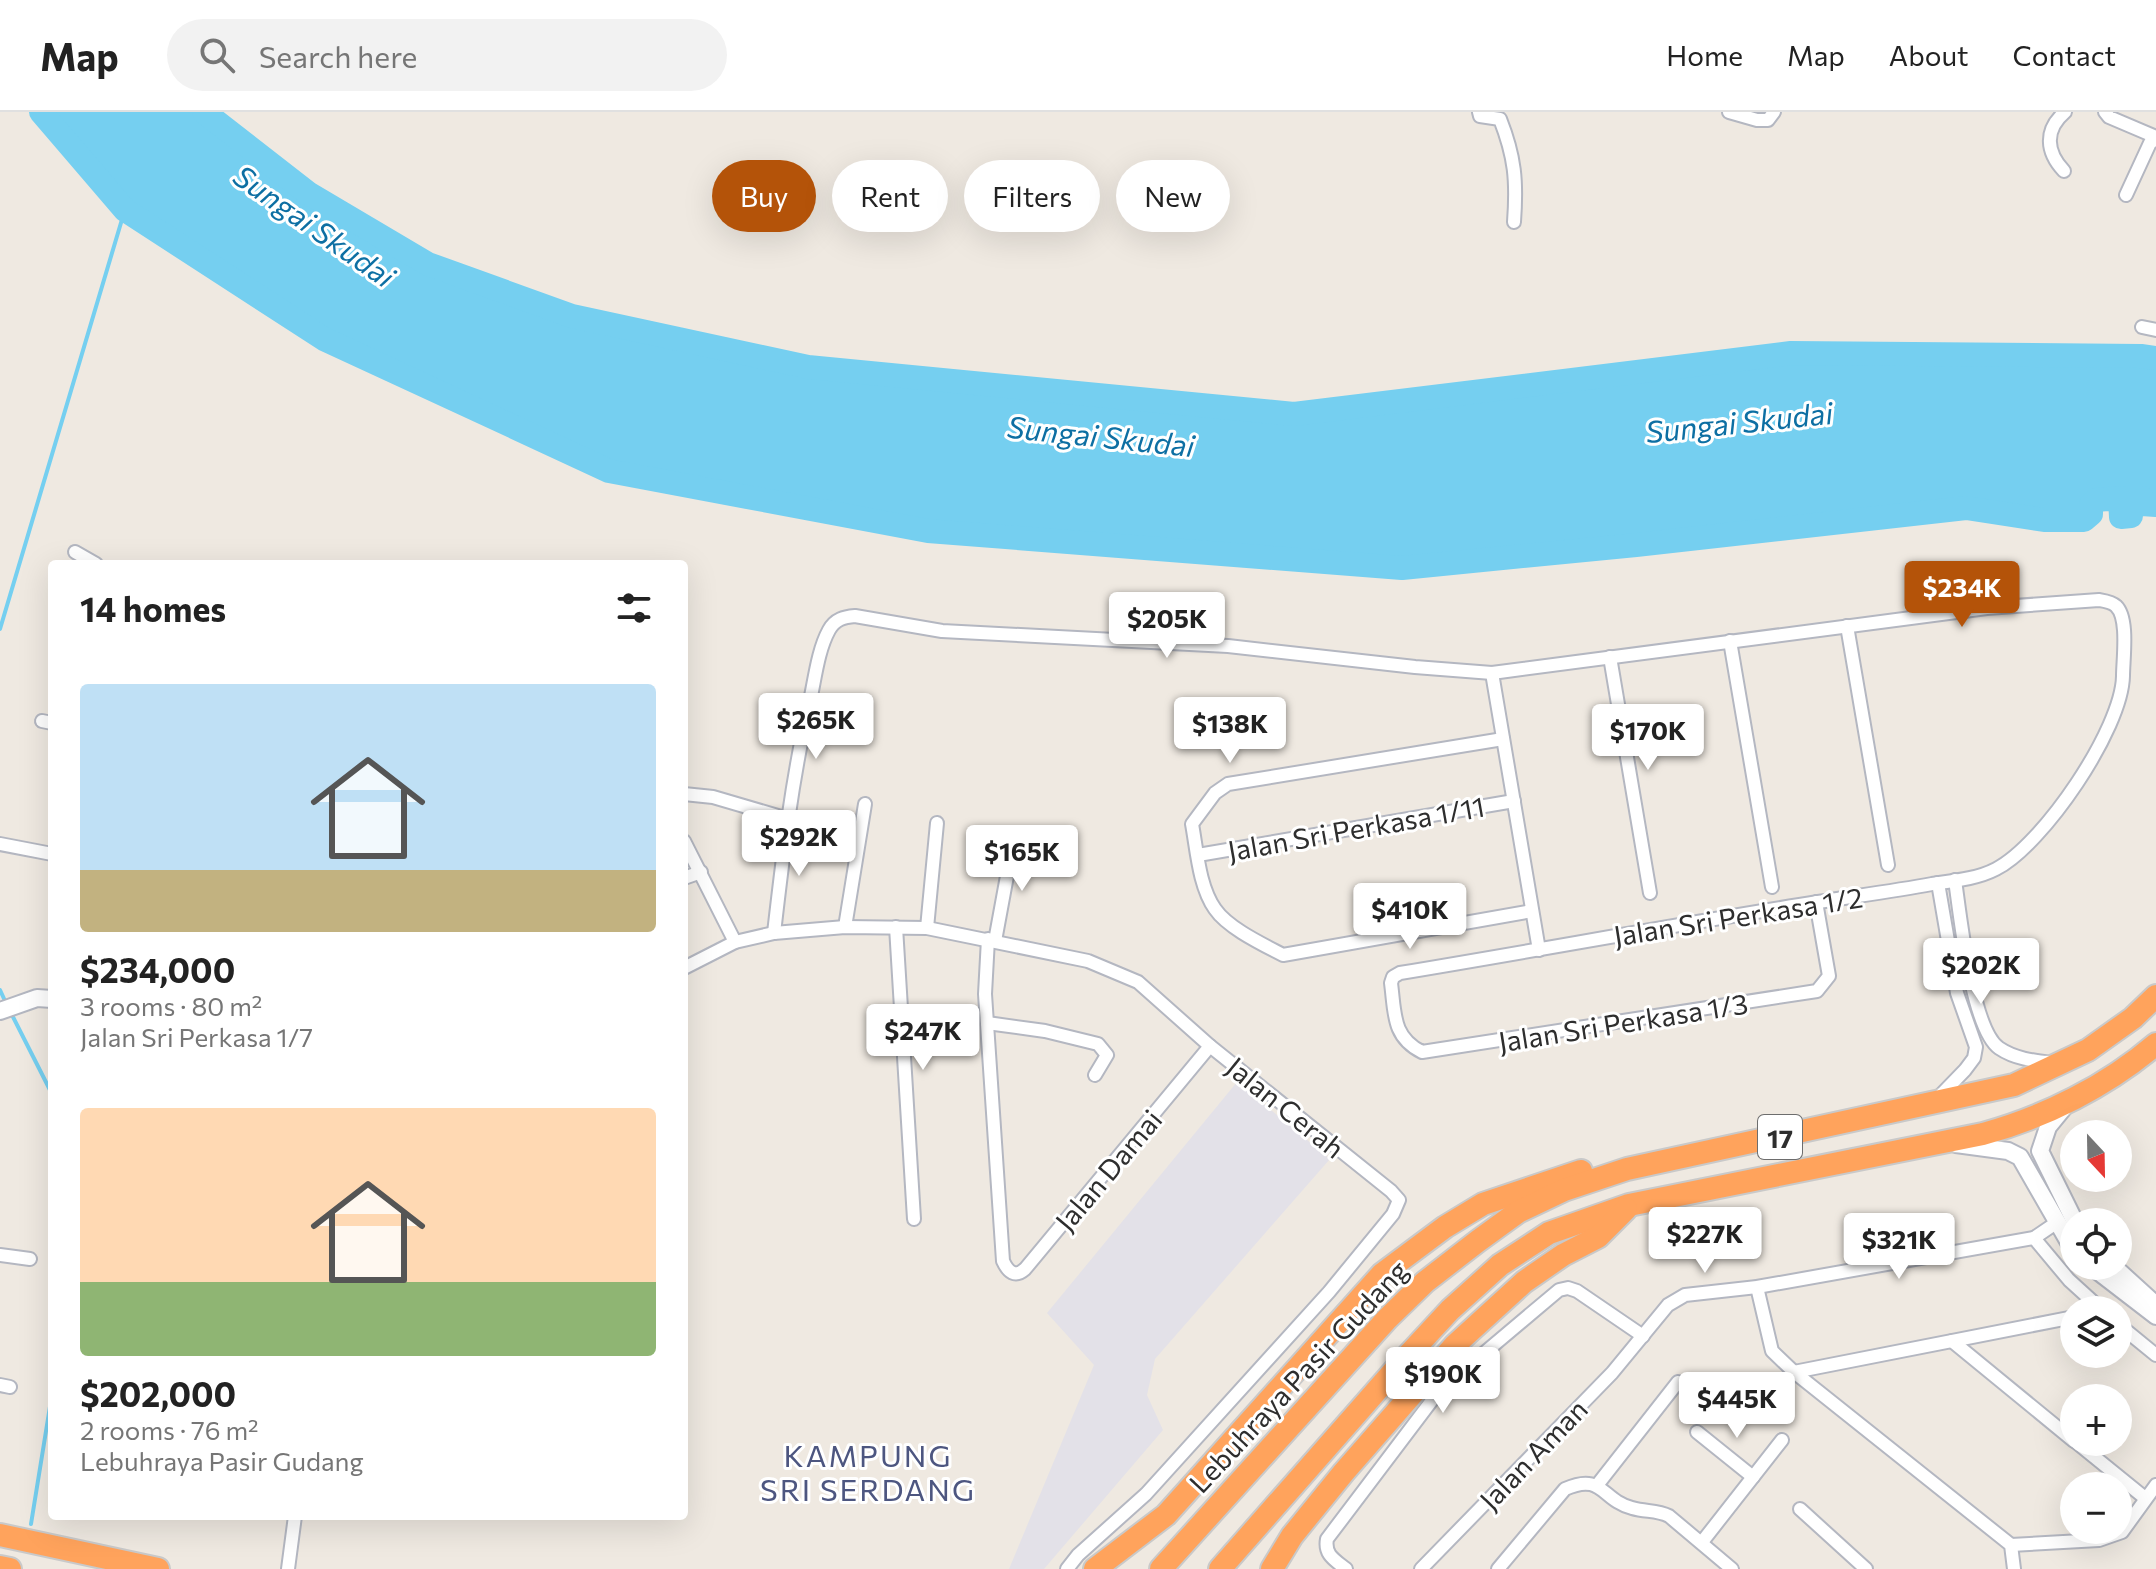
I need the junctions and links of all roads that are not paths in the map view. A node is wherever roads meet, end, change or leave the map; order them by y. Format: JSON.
{"nodes":[{"id":1,"x":1479,"y":112,"type":"edge"},
{"id":2,"x":1729,"y":112,"type":"edge"},
{"id":3,"x":1774,"y":112,"type":"edge"},
{"id":4,"x":2065,"y":112,"type":"edge"},
{"id":5,"x":2103,"y":113,"type":"edge"},
{"id":6,"x":2156,"y":138,"type":"edge"},
{"id":7,"x":2064,"y":171,"type":"dead end"},
{"id":8,"x":2126,"y":195,"type":"dead end"},
{"id":9,"x":1514,"y":222,"type":"dead end"},
{"id":10,"x":2142,"y":327,"type":"dead end"},
{"id":11,"x":2156,"y":330,"type":"edge"},
{"id":12,"x":75,"y":552,"type":"dead end"},
{"id":13,"x":89,"y":560,"type":"edge"},
{"id":14,"x":1847,"y":626,"type":"junction"},
{"id":15,"x":1730,"y":641,"type":"junction"},
{"id":16,"x":1610,"y":657,"type":"junction"},
{"id":17,"x":1492,"y":673,"type":"junction"},
{"id":18,"x":1503,"y":739,"type":"junction"},
{"id":19,"x":688,"y":794,"type":"edge"},
{"id":20,"x":1514,"y":801,"type":"junction"},
{"id":21,"x":865,"y":804,"type":"dead end"},
{"id":22,"x":788,"y":819,"type":"junction"},
{"id":23,"x":937,"y":823,"type":"dead end"},
{"id":24,"x":1014,"y":838,"type":"dead end"},
{"id":25,"x":0,"y":844,"type":"edge"},
{"id":26,"x":688,"y":848,"type":"edge"},
{"id":27,"x":48,"y":853,"type":"edge"},
{"id":28,"x":1198,"y":855,"type":"junction"},
{"id":29,"x":1888,"y":865,"type":"dead end"},
{"id":30,"x":701,"y":872,"type":"junction"},
{"id":31,"x":688,"y":877,"type":"edge"},
{"id":32,"x":1955,"y":880,"type":"junction"},
{"id":33,"x":1938,"y":883,"type":"junction"},
{"id":34,"x":1772,"y":887,"type":"dead end"},
{"id":35,"x":1650,"y":893,"type":"dead end"},
{"id":36,"x":1816,"y":902,"type":"junction"},
{"id":37,"x":1532,"y":911,"type":"junction"},
{"id":38,"x":845,"y":927,"type":"junction"},
{"id":39,"x":896,"y":927,"type":"junction"},
{"id":40,"x":927,"y":928,"type":"junction"},
{"id":41,"x":774,"y":933,"type":"junction"},
{"id":42,"x":992,"y":940,"type":"junction"},
{"id":43,"x":735,"y":942,"type":"junction"},
{"id":44,"x":1539,"y":950,"type":"junction"},
{"id":45,"x":688,"y":966,"type":"edge"},
{"id":46,"x":1393,"y":977,"type":"joint"},
{"id":47,"x":2156,"y":996,"type":"edge"},
{"id":48,"x":44,"y":998,"type":"edge"},
{"id":49,"x":0,"y":1011,"type":"edge"},
{"id":50,"x":987,"y":1023,"type":"junction"},
{"id":51,"x":2156,"y":1044,"type":"edge"},
{"id":52,"x":1210,"y":1046,"type":"junction"},
{"id":53,"x":2061,"y":1065,"type":"junction"},
{"id":54,"x":1095,"y":1075,"type":"dead end"},
{"id":55,"x":2073,"y":1098,"type":"junction"},
{"id":56,"x":1932,"y":1104,"type":"junction"},
{"id":57,"x":1943,"y":1142,"type":"junction"},
{"id":58,"x":1627,"y":1169,"type":"junction"},
{"id":59,"x":1629,"y":1205,"type":"junction"},
{"id":60,"x":2068,"y":1208,"type":"edge"},
{"id":61,"x":914,"y":1219,"type":"dead end"},
{"id":62,"x":2056,"y":1223,"type":"junction"},
{"id":63,"x":2060,"y":1229,"type":"edge"},
{"id":64,"x":2034,"y":1238,"type":"junction"},
{"id":65,"x":0,"y":1255,"type":"edge"},
{"id":66,"x":30,"y":1259,"type":"dead end"},
{"id":67,"x":2110,"y":1280,"type":"edge"},
{"id":68,"x":2126,"y":1280,"type":"edge"},
{"id":69,"x":1757,"y":1287,"type":"junction"},
{"id":70,"x":2087,"y":1296,"type":"edge"},
{"id":71,"x":2156,"y":1313,"type":"edge"},
{"id":72,"x":2060,"y":1320,"type":"edge"},
{"id":73,"x":2132,"y":1335,"type":"edge"},
{"id":74,"x":1643,"y":1336,"type":"junction"},
{"id":75,"x":1952,"y":1341,"type":"junction"},
{"id":76,"x":2156,"y":1355,"type":"edge"},
{"id":77,"x":1794,"y":1372,"type":"junction"},
{"id":78,"x":1678,"y":1382,"type":"dead end"},
{"id":79,"x":2060,"y":1429,"type":"edge"},
{"id":80,"x":1697,"y":1432,"type":"dead end"},
{"id":81,"x":1782,"y":1440,"type":"dead end"},
{"id":82,"x":2093,"y":1456,"type":"edge"},
{"id":83,"x":1753,"y":1477,"type":"junction"},
{"id":84,"x":1598,"y":1484,"type":"junction"},
{"id":85,"x":2156,"y":1485,"type":"edge"},
{"id":86,"x":2145,"y":1498,"type":"junction"},
{"id":87,"x":1800,"y":1509,"type":"dead end"},
{"id":88,"x":295,"y":1520,"type":"edge"},
{"id":89,"x":3,"y":1536,"type":"edge"},
{"id":90,"x":1702,"y":1542,"type":"junction"},
{"id":91,"x":2011,"y":1545,"type":"junction"},
{"id":92,"x":1502,"y":1564,"type":"edge"},
{"id":93,"x":0,"y":1567,"type":"edge"},
{"id":94,"x":10,"y":1569,"type":"edge"},
{"id":95,"x":158,"y":1569,"type":"edge"},
{"id":96,"x":288,"y":1569,"type":"edge"},
{"id":97,"x":1067,"y":1569,"type":"edge"},
{"id":98,"x":1095,"y":1569,"type":"edge"},
{"id":99,"x":1161,"y":1569,"type":"edge"},
{"id":100,"x":1220,"y":1569,"type":"edge"},
{"id":101,"x":1272,"y":1569,"type":"edge"},
{"id":102,"x":1346,"y":1569,"type":"edge"},
{"id":103,"x":1421,"y":1569,"type":"edge"},
{"id":104,"x":1517,"y":1569,"type":"edge"},
{"id":105,"x":1732,"y":1569,"type":"edge"},
{"id":106,"x":1866,"y":1569,"type":"edge"},
{"id":107,"x":2014,"y":1569,"type":"edge"}],
"edges":[{"from":1,"to":9,"type":"street"},
{"from":2,"to":3,"type":"street"},
{"from":4,"to":7,"type":"street"},
{"from":5,"to":6,"type":"street"},
{"from":6,"to":8,"type":"street"},
{"from":10,"to":11,"type":"street"},
{"from":12,"to":13,"type":"street"},
{"from":14,"to":15,"type":"street"},
{"from":14,"to":29,"type":"street"},
{"from":14,"to":32,"type":"street","name":"Jalan Sri Perkasa 1/2"},
{"from":15,"to":16,"type":"street"},
{"from":15,"to":34,"type":"street"},
{"from":16,"to":17,"type":"street"},
{"from":16,"to":35,"type":"street"},
{"from":17,"to":18,"type":"street"},
{"from":17,"to":22,"type":"street"},
{"from":18,"to":20,"type":"street"},
{"from":18,"to":28,"type":"street"},
{"from":19,"to":22,"type":"street"},
{"from":20,"to":28,"type":"street","name":"Jalan Sri Perkasa 1/11"},
{"from":20,"to":37,"type":"street"},
{"from":21,"to":38,"type":"street"},
{"from":22,"to":41,"type":"street"},
{"from":23,"to":40,"type":"street"},
{"from":24,"to":42,"type":"street"},
{"from":25,"to":27,"type":"street"},
{"from":26,"to":30,"type":"street"},
{"from":28,"to":37,"type":"street"},
{"from":30,"to":31,"type":"street"},
{"from":30,"to":43,"type":"street"},
{"from":32,"to":33,"type":"street","name":"Jalan Sri Perkasa 1/2"},
{"from":32,"to":53,"type":"street"},
{"from":33,"to":36,"type":"street","name":"Jalan Sri Perkasa 1/2"},
{"from":33,"to":56,"type":"street"},
{"from":36,"to":44,"type":"street","name":"Jalan Sri Perkasa 1/2"},
{"from":36,"to":46,"type":"street","name":"Jalan Sri Perkasa 1/3"},
{"from":37,"to":44,"type":"street"},
{"from":38,"to":39,"type":"street","name":"Jalan Cerah"},
{"from":38,"to":41,"type":"street","name":"Jalan Cerah"},
{"from":39,"to":40,"type":"street","name":"Jalan Cerah"},
{"from":39,"to":61,"type":"street"},
{"from":40,"to":42,"type":"street","name":"Jalan Cerah"},
{"from":41,"to":43,"type":"street","name":"Jalan Cerah"},
{"from":42,"to":50,"type":"street"},
{"from":42,"to":52,"type":"street","name":"Jalan Cerah"},
{"from":43,"to":45,"type":"street","name":"Jalan Cerah"},
{"from":44,"to":46,"type":"street","name":"Jalan Sri Perkasa 1/2"},
{"from":47,"to":53,"type":"highway","name":"Lebuhraya Pasir Gudang","number":"17"},
{"from":48,"to":49,"type":"street"},
{"from":50,"to":52,"type":"street","name":"Jalan Damai"},
{"from":50,"to":54,"type":"street"},
{"from":51,"to":55,"type":"highway","number":"17"},
{"from":52,"to":97,"type":"street","name":"Jalan Cerah"},
{"from":53,"to":56,"type":"highway","name":"Lebuhraya Pasir Gudang","number":"17"},
{"from":55,"to":57,"type":"highway","number":"17"},
{"from":55,"to":60,"type":"street"},
{"from":56,"to":58,"type":"highway","name":"Lebuhraya Pasir Gudang","number":"17"},
{"from":57,"to":59,"type":"highway","number":"17"},
{"from":57,"to":62,"type":"street"},
{"from":58,"to":98,"type":"highway"},
{"from":58,"to":99,"type":"highway","name":"Lebuhraya Pasir Gudang","number":"17"},
{"from":59,"to":100,"type":"highway","number":"17"},
{"from":59,"to":101,"type":"highway"},
{"from":62,"to":63,"type":"street"},
{"from":62,"to":64,"type":"street"},
{"from":64,"to":69,"type":"street"},
{"from":64,"to":70,"type":"street"},
{"from":65,"to":66,"type":"street"},
{"from":67,"to":71,"type":"street"},
{"from":68,"to":71,"type":"street"},
{"from":69,"to":74,"type":"street","name":"Jalan Aman"},
{"from":69,"to":77,"type":"street"},
{"from":72,"to":75,"type":"street"},
{"from":73,"to":76,"type":"street"},
{"from":74,"to":102,"type":"street"},
{"from":74,"to":103,"type":"street","name":"Jalan Aman"},
{"from":75,"to":77,"type":"street"},
{"from":75,"to":79,"type":"street"},
{"from":77,"to":91,"type":"street"},
{"from":78,"to":84,"type":"street"},
{"from":80,"to":83,"type":"street"},
{"from":81,"to":83,"type":"street"},
{"from":82,"to":86,"type":"street"},
{"from":83,"to":90,"type":"street"},
{"from":84,"to":90,"type":"street"},
{"from":84,"to":92,"type":"street"},
{"from":85,"to":86,"type":"street"},
{"from":86,"to":91,"type":"street"},
{"from":87,"to":106,"type":"street"},
{"from":88,"to":96,"type":"street"},
{"from":89,"to":95,"type":"highway"},
{"from":90,"to":105,"type":"street"},
{"from":91,"to":107,"type":"street"},
{"from":92,"to":104,"type":"street"},
{"from":93,"to":94,"type":"highway"}]}
